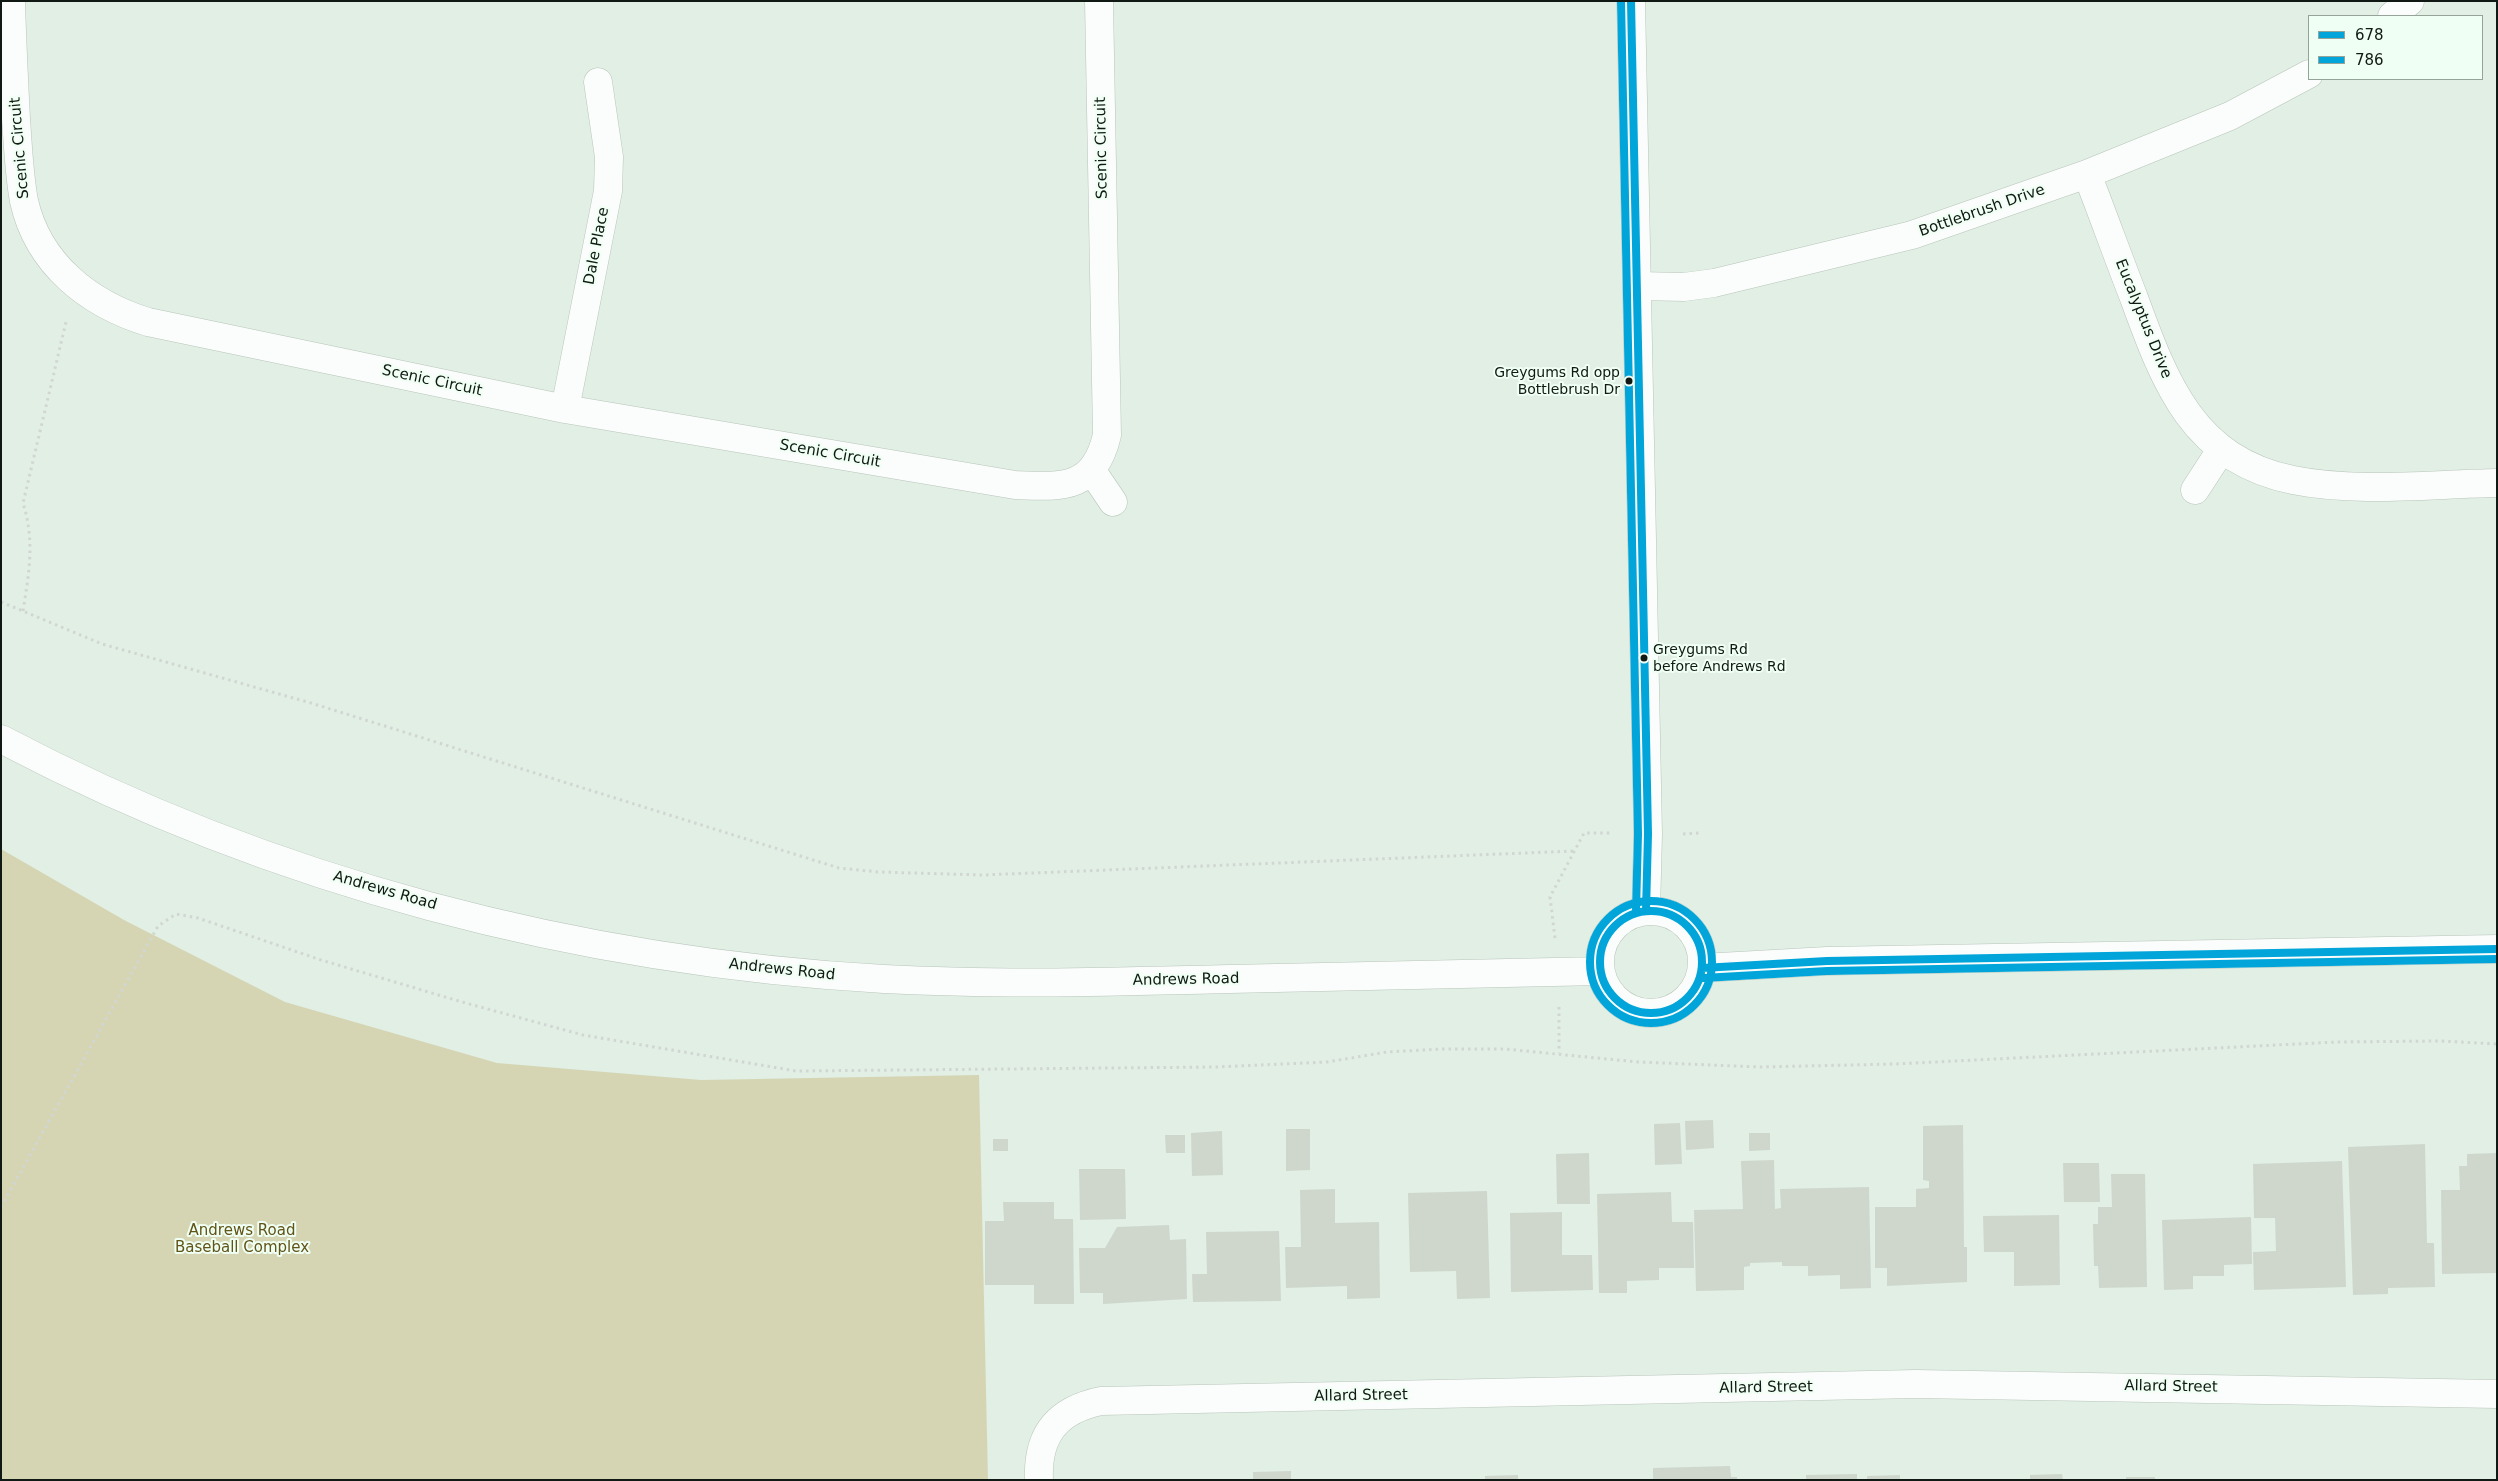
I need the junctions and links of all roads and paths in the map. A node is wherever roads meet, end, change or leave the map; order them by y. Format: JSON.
{"nodes":[{"id":1,"x":11,"y":1,"type":"edge"},
{"id":2,"x":1099,"y":1,"type":"edge"},
{"id":3,"x":1631,"y":1,"type":"edge"},
{"id":4,"x":2410,"y":1,"type":"edge"},
{"id":5,"x":2393,"y":15,"type":"edge"},
{"id":6,"x":7,"y":57,"type":"edge"},
{"id":7,"x":2308,"y":75,"type":"edge"},
{"id":8,"x":598,"y":82,"type":"dead end"},
{"id":9,"x":2088,"y":174,"type":"junction"},
{"id":10,"x":76,"y":286,"type":"junction"},
{"id":11,"x":1638,"y":286,"type":"junction"},
{"id":12,"x":564,"y":409,"type":"junction"},
{"id":13,"x":2221,"y":450,"type":"junction"},
{"id":14,"x":1092,"y":471,"type":"junction"},
{"id":15,"x":2497,"y":483,"type":"edge"},
{"id":16,"x":2195,"y":490,"type":"dead end"},
{"id":17,"x":1113,"y":502,"type":"dead end"},
{"id":18,"x":1,"y":602,"type":"edge"},
{"id":19,"x":23,"y":611,"type":"junction"},
{"id":20,"x":1,"y":739,"type":"edge"},
{"id":21,"x":1606,"y":833,"type":"dead end"},
{"id":22,"x":1699,"y":833,"type":"dead end"},
{"id":23,"x":1684,"y":834,"type":"dead end"},
{"id":24,"x":1574,"y":852,"type":"junction"},
{"id":25,"x":1646,"y":911,"type":"junction"},
{"id":26,"x":1554,"y":927,"type":"dead end"},
{"id":27,"x":2497,"y":949,"type":"edge"},
{"id":28,"x":1702,"y":968,"type":"junction"},
{"id":29,"x":1600,"y":971,"type":"junction"},
{"id":30,"x":1559,"y":1008,"type":"dead end"},
{"id":31,"x":2497,"y":1044,"type":"edge"},
{"id":32,"x":1559,"y":1054,"type":"junction"},
{"id":33,"x":1,"y":1207,"type":"edge"},
{"id":34,"x":2497,"y":1394,"type":"edge"},
{"id":35,"x":1039,"y":1480,"type":"edge"}],
"edges":[{"from":1,"to":6,"type":"street","name":"Scenic Circuit"},
{"from":2,"to":14,"type":"street","name":"Scenic Circuit"},
{"from":3,"to":11,"type":"street"},
{"from":4,"to":5,"type":"street"},
{"from":6,"to":10,"type":"street","name":"Scenic Circuit"},
{"from":7,"to":9,"type":"street","name":"Bottlebrush Drive"},
{"from":8,"to":12,"type":"street","name":"Dale Place"},
{"from":9,"to":11,"type":"street","name":"Bottlebrush Drive"},
{"from":9,"to":13,"type":"street","name":"Eucalyptus Drive"},
{"from":10,"to":12,"type":"street","name":"Scenic Circuit"},
{"from":10,"to":19,"type":"path"},
{"from":11,"to":25,"type":"street"},
{"from":12,"to":14,"type":"street","name":"Scenic Circuit"},
{"from":13,"to":15,"type":"street","name":"Eucalyptus Drive"},
{"from":13,"to":16,"type":"street"},
{"from":14,"to":17,"type":"street"},
{"from":18,"to":19,"type":"path"},
{"from":19,"to":24,"type":"path"},
{"from":20,"to":29,"type":"street","name":"Andrews Road"},
{"from":21,"to":24,"type":"path"},
{"from":22,"to":23,"type":"path"},
{"from":24,"to":26,"type":"path"},
{"from":25,"to":28,"type":"street"},
{"from":25,"to":29,"type":"street"},
{"from":27,"to":28,"type":"street"},
{"from":28,"to":29,"type":"street"},
{"from":30,"to":32,"type":"path"},
{"from":31,"to":32,"type":"path"},
{"from":32,"to":33,"type":"path"},
{"from":34,"to":35,"type":"street","name":"Allard Street"}]}
